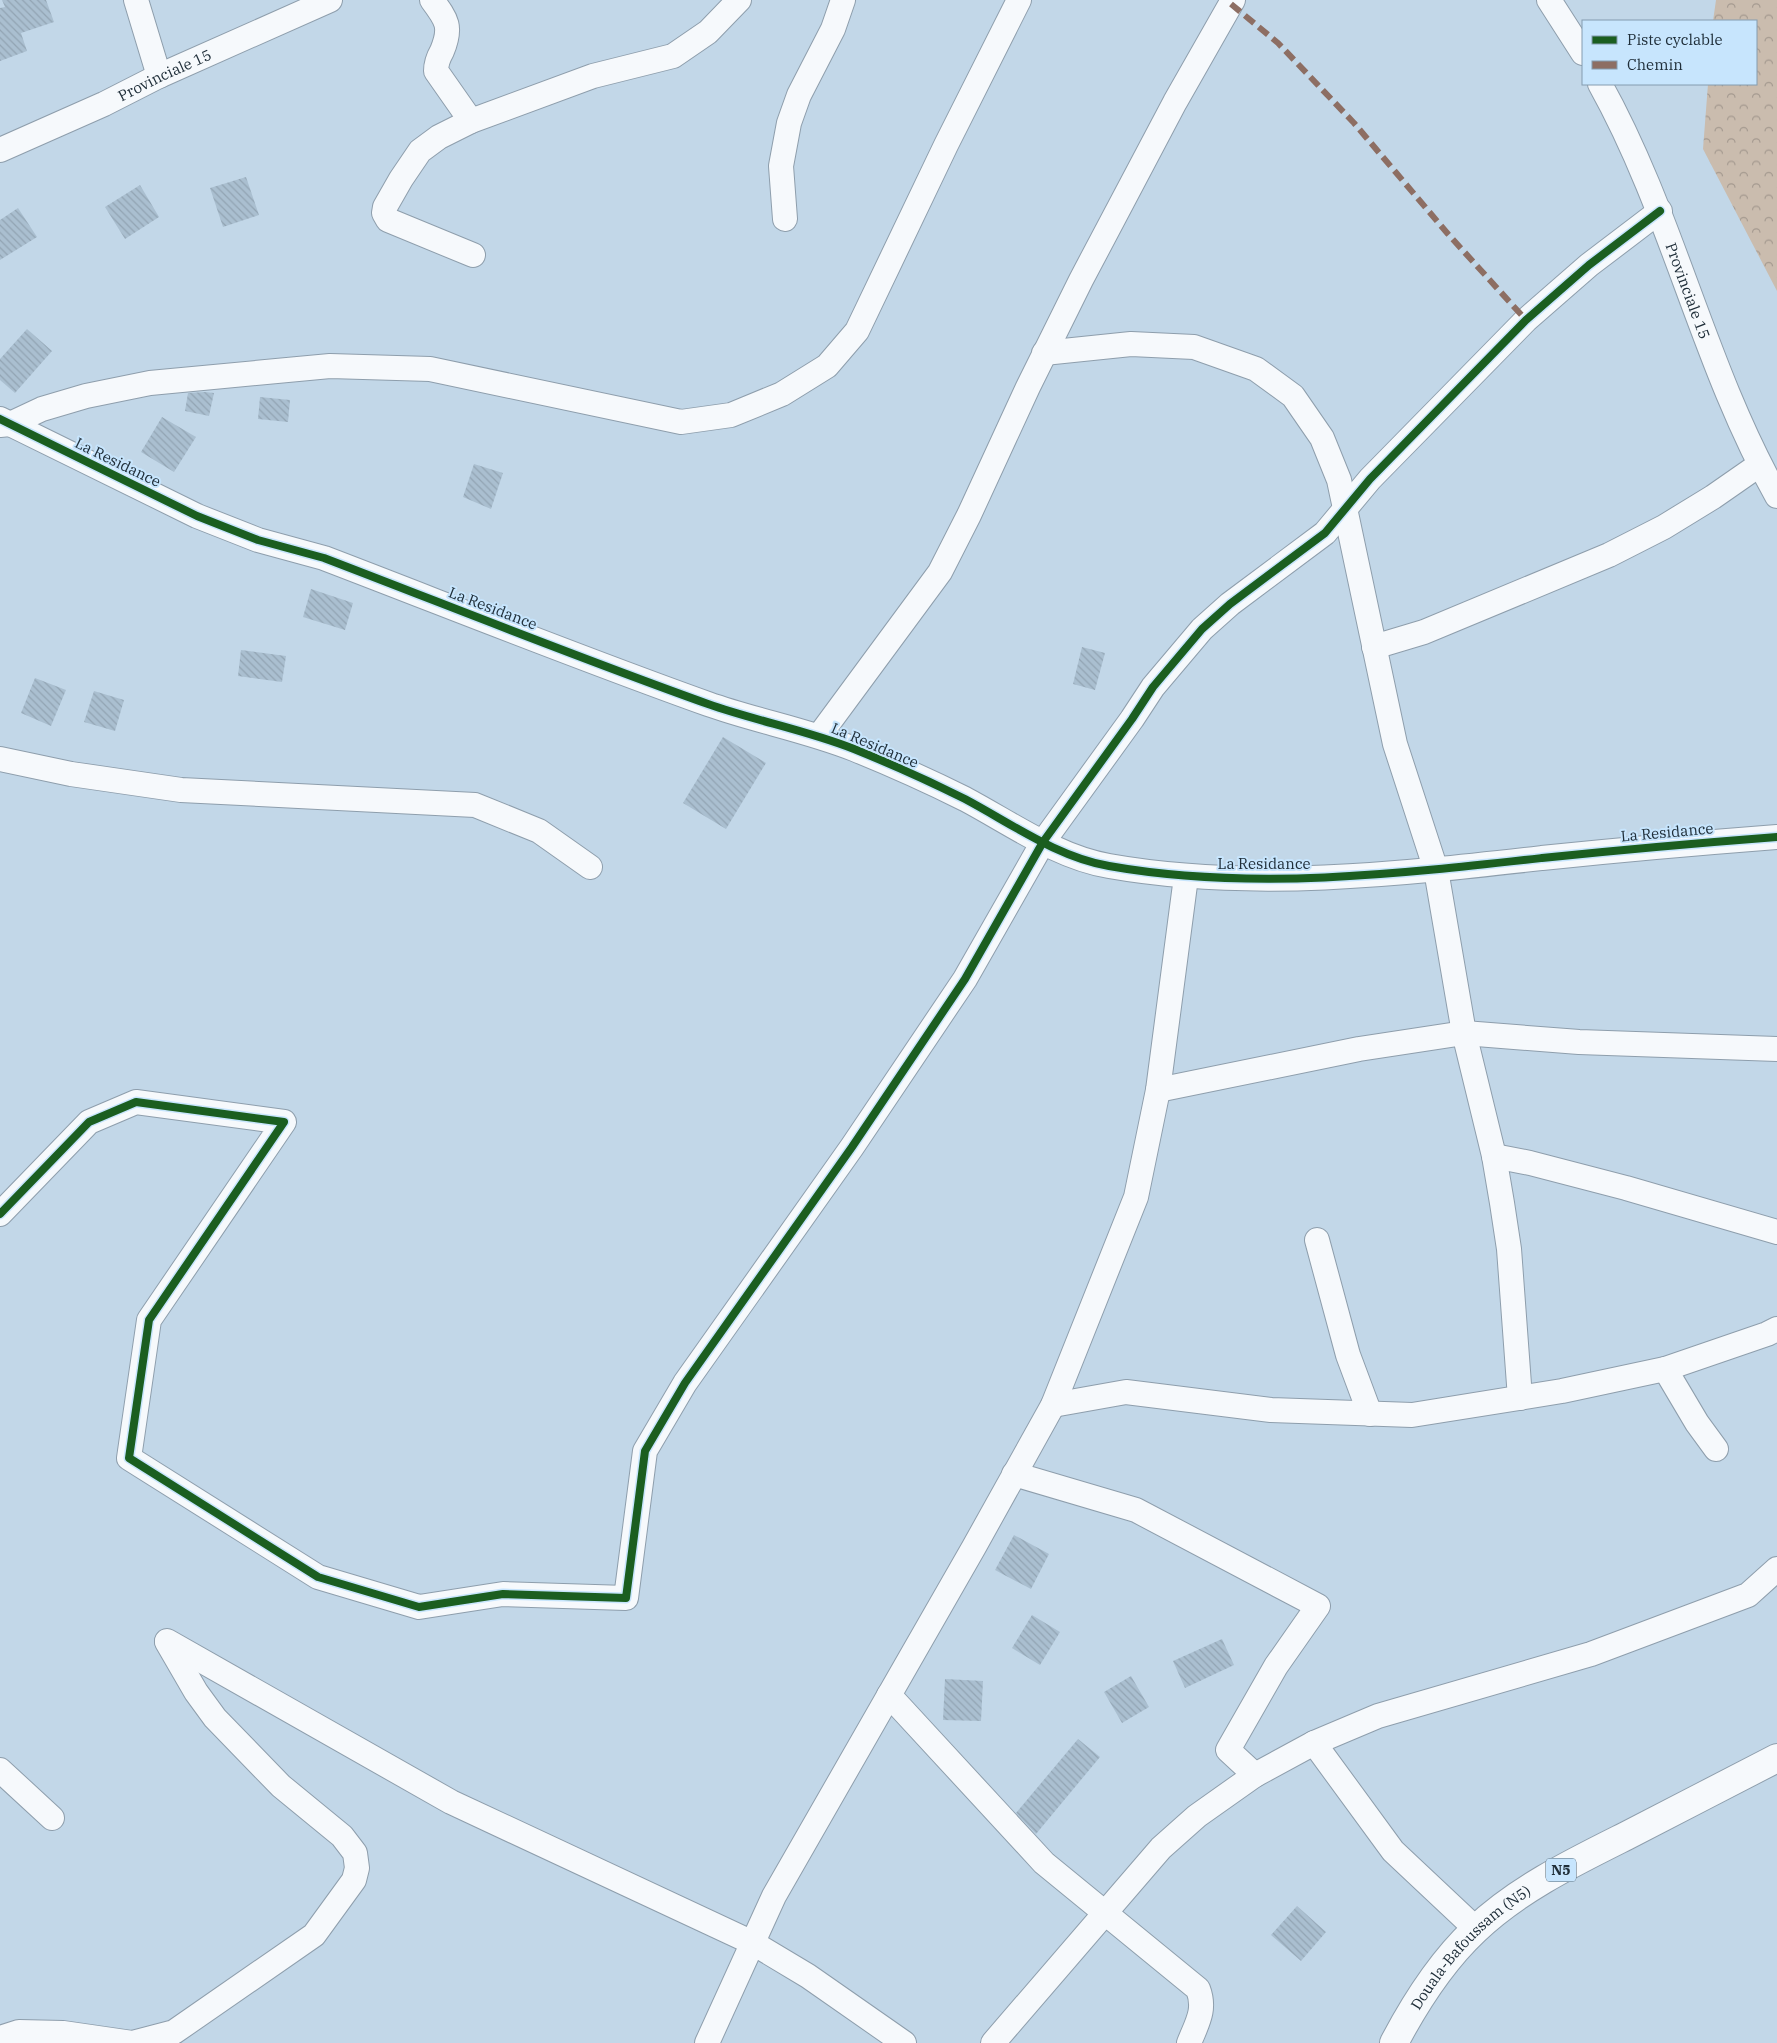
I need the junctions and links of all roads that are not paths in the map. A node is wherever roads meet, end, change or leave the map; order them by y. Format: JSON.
{"nodes":[{"id":1,"x":136,"y":0,"type":"edge"},
{"id":2,"x":330,"y":0,"type":"edge"},
{"id":3,"x":432,"y":0,"type":"edge"},
{"id":4,"x":739,"y":0,"type":"edge"},
{"id":5,"x":842,"y":0,"type":"edge"},
{"id":6,"x":1019,"y":0,"type":"edge"},
{"id":7,"x":1549,"y":0,"type":"edge"},
{"id":8,"x":1229,"y":1,"type":"edge"},
{"id":9,"x":1582,"y":51,"type":"edge"},
{"id":10,"x":159,"y":76,"type":"junction"},
{"id":11,"x":1600,"y":85,"type":"edge"},
{"id":12,"x":471,"y":121,"type":"junction"},
{"id":13,"x":0,"y":150,"type":"edge"},
{"id":14,"x":1660,"y":211,"type":"junction"},
{"id":15,"x":785,"y":219,"type":"dead end"},
{"id":16,"x":473,"y":255,"type":"dead end"},
{"id":17,"x":1044,"y":353,"type":"junction"},
{"id":18,"x":3,"y":423,"type":"edge"},
{"id":19,"x":1759,"y":465,"type":"junction"},
{"id":20,"x":1777,"y":496,"type":"edge"},
{"id":21,"x":1344,"y":510,"type":"junction"},
{"id":22,"x":1374,"y":647,"type":"junction"},
{"id":23,"x":819,"y":736,"type":"junction"},
{"id":24,"x":0,"y":759,"type":"edge"},
{"id":25,"x":1777,"y":837,"type":"edge"},
{"id":26,"x":1043,"y":842,"type":"junction"},
{"id":27,"x":590,"y":867,"type":"dead end"},
{"id":28,"x":1436,"y":870,"type":"junction"},
{"id":29,"x":1186,"y":877,"type":"junction"},
{"id":30,"x":1464,"y":1033,"type":"junction"},
{"id":31,"x":1777,"y":1049,"type":"edge"},
{"id":32,"x":1158,"y":1090,"type":"junction"},
{"id":33,"x":1494,"y":1156,"type":"junction"},
{"id":34,"x":0,"y":1214,"type":"edge"},
{"id":35,"x":1777,"y":1232,"type":"edge"},
{"id":36,"x":1317,"y":1240,"type":"dead end"},
{"id":37,"x":1777,"y":1329,"type":"edge"},
{"id":38,"x":1665,"y":1369,"type":"junction"},
{"id":39,"x":1520,"y":1398,"type":"junction"},
{"id":40,"x":1053,"y":1405,"type":"junction"},
{"id":41,"x":1370,"y":1414,"type":"junction"},
{"id":42,"x":1716,"y":1449,"type":"dead end"},
{"id":43,"x":1014,"y":1474,"type":"junction"},
{"id":44,"x":1777,"y":1569,"type":"edge"},
{"id":45,"x":889,"y":1694,"type":"junction"},
{"id":46,"x":1314,"y":1743,"type":"junction"},
{"id":47,"x":1777,"y":1758,"type":"edge"},
{"id":48,"x":0,"y":1770,"type":"edge"},
{"id":49,"x":1255,"y":1775,"type":"junction"},
{"id":50,"x":52,"y":1818,"type":"dead end"},
{"id":51,"x":1105,"y":1914,"type":"junction"},
{"id":52,"x":1476,"y":1930,"type":"junction"},
{"id":53,"x":753,"y":1943,"type":"junction"},
{"id":54,"x":0,"y":2038,"type":"edge"},
{"id":55,"x":707,"y":2043,"type":"edge"},
{"id":56,"x":904,"y":2043,"type":"edge"},
{"id":57,"x":993,"y":2043,"type":"edge"},
{"id":58,"x":1189,"y":2043,"type":"edge"},
{"id":59,"x":1394,"y":2043,"type":"edge"}],
"edges":[{"from":1,"to":10,"type":"street"},
{"from":2,"to":10,"type":"street","name":"Provinciale 15"},
{"from":3,"to":12,"type":"street"},
{"from":4,"to":12,"type":"street"},
{"from":5,"to":15,"type":"street"},
{"from":6,"to":18,"type":"street"},
{"from":7,"to":9,"type":"street"},
{"from":8,"to":17,"type":"street"},
{"from":10,"to":13,"type":"street","name":"Provinciale 15"},
{"from":11,"to":14,"type":"street","name":"Provinciale 15"},
{"from":12,"to":16,"type":"street"},
{"from":14,"to":19,"type":"street","name":"Provinciale 15"},
{"from":14,"to":21,"type":"street"},
{"from":17,"to":21,"type":"street"},
{"from":17,"to":23,"type":"street"},
{"from":18,"to":23,"type":"street","name":"La Residance"},
{"from":19,"to":20,"type":"street","name":"Provinciale 15"},
{"from":19,"to":22,"type":"street"},
{"from":21,"to":22,"type":"street"},
{"from":21,"to":26,"type":"street"},
{"from":22,"to":28,"type":"street"},
{"from":23,"to":26,"type":"street","name":"La Residance"},
{"from":24,"to":27,"type":"street"},
{"from":25,"to":28,"type":"street","name":"La Residance"},
{"from":26,"to":29,"type":"street","name":"La Residance"},
{"from":26,"to":34,"type":"street"},
{"from":28,"to":29,"type":"street","name":"La Residance"},
{"from":28,"to":30,"type":"street"},
{"from":29,"to":32,"type":"street"},
{"from":30,"to":31,"type":"street"},
{"from":30,"to":32,"type":"street"},
{"from":30,"to":33,"type":"street"},
{"from":32,"to":40,"type":"street"},
{"from":33,"to":35,"type":"street"},
{"from":33,"to":39,"type":"street"},
{"from":36,"to":41,"type":"street"},
{"from":37,"to":38,"type":"street"},
{"from":38,"to":39,"type":"street"},
{"from":38,"to":42,"type":"street"},
{"from":39,"to":41,"type":"street"},
{"from":40,"to":41,"type":"street"},
{"from":40,"to":43,"type":"street"},
{"from":43,"to":45,"type":"street"},
{"from":43,"to":49,"type":"street"},
{"from":44,"to":46,"type":"street"},
{"from":45,"to":51,"type":"street"},
{"from":45,"to":53,"type":"street"},
{"from":46,"to":49,"type":"street"},
{"from":46,"to":52,"type":"street"},
{"from":47,"to":52,"type":"highway","name":"Douala-Bafoussam (N5)","number":"N5"},
{"from":48,"to":50,"type":"street"},
{"from":49,"to":51,"type":"street"},
{"from":51,"to":57,"type":"street"},
{"from":51,"to":58,"type":"street"},
{"from":52,"to":59,"type":"highway","name":"Douala-Bafoussam (N5)","number":"N5"},
{"from":53,"to":54,"type":"street"},
{"from":53,"to":55,"type":"street"},
{"from":53,"to":56,"type":"street"}]}
